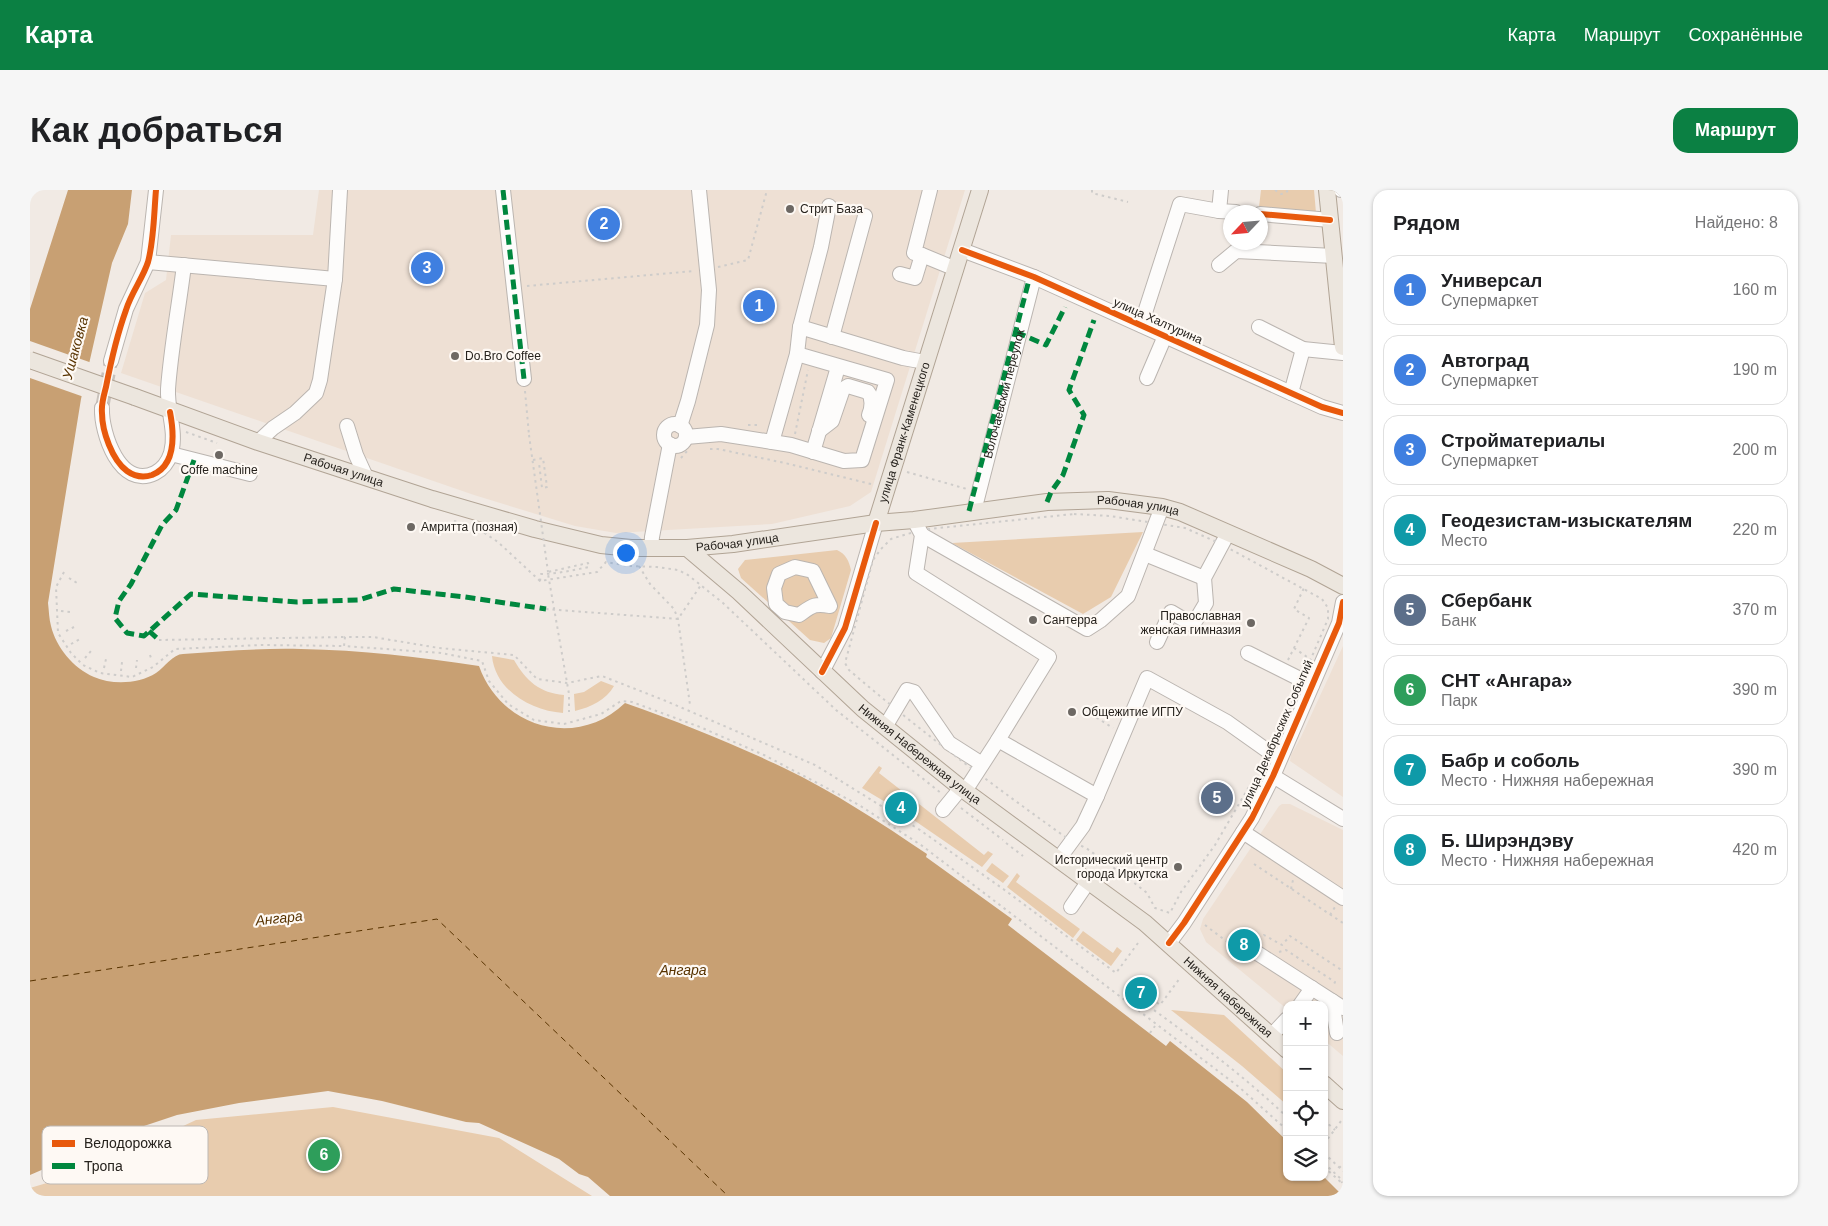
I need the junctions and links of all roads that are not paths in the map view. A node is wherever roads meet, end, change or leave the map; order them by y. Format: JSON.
{"nodes":[{"id":1,"x":156,"y":190,"type":"edge"},
{"id":2,"x":340,"y":190,"type":"edge"},
{"id":3,"x":504,"y":190,"type":"edge"},
{"id":4,"x":699,"y":190,"type":"edge"},
{"id":5,"x":930,"y":190,"type":"edge"},
{"id":6,"x":980,"y":190,"type":"edge"},
{"id":7,"x":1221,"y":190,"type":"edge"},
{"id":8,"x":1327,"y":190,"type":"edge"},
{"id":9,"x":829,"y":206,"type":"dead end"},
{"id":10,"x":1219,"y":211,"type":"junction"},
{"id":11,"x":1223,"y":211,"type":"edge"},
{"id":12,"x":1268,"y":215,"type":"edge"},
{"id":13,"x":865,"y":216,"type":"dead end"},
{"id":14,"x":1330,"y":220,"type":"junction"},
{"id":15,"x":962,"y":250,"type":"junction"},
{"id":16,"x":922,"y":255,"type":"junction"},
{"id":17,"x":1334,"y":256,"type":"junction"},
{"id":18,"x":148,"y":262,"type":"junction"},
{"id":19,"x":1219,"y":264,"type":"dead end"},
{"id":20,"x":184,"y":265,"type":"junction"},
{"id":21,"x":956,"y":269,"type":"junction"},
{"id":22,"x":900,"y":274,"type":"dead end"},
{"id":23,"x":1034,"y":277,"type":"junction"},
{"id":24,"x":335,"y":279,"type":"junction"},
{"id":25,"x":1141,"y":325,"type":"junction"},
{"id":26,"x":800,"y":327,"type":"junction"},
{"id":27,"x":1259,"y":327,"type":"dead end"},
{"id":28,"x":1165,"y":336,"type":"junction"},
{"id":29,"x":832,"y":337,"type":"junction"},
{"id":30,"x":1343,"y":347,"type":"edge"},
{"id":31,"x":1303,"y":349,"type":"junction"},
{"id":32,"x":1343,"y":353,"type":"edge"},
{"id":33,"x":798,"y":354,"type":"junction"},
{"id":34,"x":30,"y":360,"type":"edge"},
{"id":35,"x":111,"y":362,"type":"tunnel mouth"},
{"id":36,"x":925,"y":362,"type":"junction"},
{"id":37,"x":838,"y":366,"type":"junction"},
{"id":38,"x":1147,"y":378,"type":"dead end"},
{"id":39,"x":524,"y":379,"type":"road end"},
{"id":40,"x":1291,"y":394,"type":"junction"},
{"id":41,"x":102,"y":408,"type":"tunnel mouth"},
{"id":42,"x":170,"y":412,"type":"junction"},
{"id":43,"x":1343,"y":413,"type":"edge"},
{"id":44,"x":347,"y":426,"type":"dead end"},
{"id":45,"x":819,"y":431,"type":"junction"},
{"id":46,"x":685,"y":437,"type":"junction"},
{"id":47,"x":258,"y":442,"type":"junction"},
{"id":48,"x":772,"y":442,"type":"junction"},
{"id":49,"x":813,"y":452,"type":"junction"},
{"id":50,"x":171,"y":454,"type":"junction"},
{"id":51,"x":858,"y":461,"type":"junction"},
{"id":52,"x":250,"y":474,"type":"dead end"},
{"id":53,"x":366,"y":477,"type":"junction"},
{"id":54,"x":1162,"y":507,"type":"junction"},
{"id":55,"x":974,"y":511,"type":"junction"},
{"id":56,"x":876,"y":523,"type":"junction"},
{"id":57,"x":919,"y":529,"type":"junction"},
{"id":58,"x":1225,"y":539,"type":"junction"},
{"id":59,"x":687,"y":548,"type":"junction"},
{"id":60,"x":651,"y":549,"type":"junction"},
{"id":61,"x":1144,"y":554,"type":"junction"},
{"id":62,"x":1204,"y":578,"type":"junction"},
{"id":63,"x":1343,"y":586,"type":"edge"},
{"id":64,"x":1343,"y":602,"type":"edge"},
{"id":65,"x":830,"y":606,"type":"dead end"},
{"id":66,"x":849,"y":613,"type":"junction"},
{"id":67,"x":1157,"y":642,"type":"dead end"},
{"id":68,"x":1248,"y":653,"type":"dead end"},
{"id":69,"x":822,"y":672,"type":"junction"},
{"id":70,"x":1307,"y":683,"type":"junction"},
{"id":71,"x":885,"y":727,"type":"junction"},
{"id":72,"x":998,"y":740,"type":"junction"},
{"id":73,"x":1274,"y":755,"type":"junction"},
{"id":74,"x":979,"y":768,"type":"junction"},
{"id":75,"x":1273,"y":776,"type":"junction"},
{"id":76,"x":1097,"y":796,"type":"junction"},
{"id":77,"x":955,"y":797,"type":"junction"},
{"id":78,"x":1343,"y":819,"type":"edge"},
{"id":79,"x":1243,"y":832,"type":"junction"},
{"id":80,"x":1058,"y":860,"type":"junction"},
{"id":81,"x":1088,"y":882,"type":"junction"},
{"id":82,"x":1340,"y":902,"type":"edge"},
{"id":83,"x":1071,"y":908,"type":"dead end"},
{"id":84,"x":1169,"y":943,"type":"junction"},
{"id":85,"x":1251,"y":949,"type":"road end"},
{"id":86,"x":1312,"y":988,"type":"junction"},
{"id":87,"x":1303,"y":1001,"type":"edge"},
{"id":88,"x":1334,"y":1002,"type":"edge"},
{"id":89,"x":1283,"y":1023,"type":"edge"},
{"id":90,"x":1337,"y":1033,"type":"dead end"},
{"id":91,"x":1271,"y":1036,"type":"junction"},
{"id":92,"x":1283,"y":1046,"type":"edge"},
{"id":93,"x":1328,"y":1088,"type":"edge"},
{"id":94,"x":1343,"y":1101,"type":"edge"}],
"edges":[{"from":1,"to":18,"type":"street"},
{"from":2,"to":24,"type":"street"},
{"from":3,"to":39,"type":"street"},
{"from":4,"to":46,"type":"street"},
{"from":5,"to":16,"type":"street"},
{"from":6,"to":15,"type":"main road","name":"улица Франк-Каменецкого"},
{"from":7,"to":10,"type":"street"},
{"from":8,"to":14,"type":"main road"},
{"from":9,"to":26,"type":"street"},
{"from":10,"to":11,"type":"street"},
{"from":10,"to":25,"type":"street"},
{"from":12,"to":14,"type":"street"},
{"from":13,"to":29,"type":"street"},
{"from":14,"to":17,"type":"main road"},
{"from":15,"to":21,"type":"main road","name":"улица Франк-Каменецкого"},
{"from":15,"to":23,"type":"street","name":"улица Халтурина"},
{"from":16,"to":21,"type":"street"},
{"from":16,"to":22,"type":"street"},
{"from":17,"to":19,"type":"street"},
{"from":17,"to":30,"type":"main road"},
{"from":18,"to":20,"type":"street"},
{"from":18,"to":35,"type":"street"},
{"from":20,"to":24,"type":"street"},
{"from":20,"to":42,"type":"street"},
{"from":21,"to":36,"type":"main road","name":"улица Франк-Каменецкого"},
{"from":23,"to":25,"type":"street","name":"улица Халтурина"},
{"from":23,"to":55,"type":"street","name":"Волочаевский переулок"},
{"from":24,"to":47,"type":"street"},
{"from":25,"to":28,"type":"street","name":"улица Халтурина"},
{"from":26,"to":29,"type":"street"},
{"from":26,"to":33,"type":"street"},
{"from":27,"to":31,"type":"street"},
{"from":28,"to":38,"type":"street"},
{"from":28,"to":40,"type":"street","name":"улица Халтурина"},
{"from":29,"to":36,"type":"street"},
{"from":31,"to":32,"type":"street"},
{"from":31,"to":40,"type":"street"},
{"from":33,"to":37,"type":"street"},
{"from":33,"to":48,"type":"street"},
{"from":34,"to":42,"type":"main road","name":"Рабочая улица","bridge":true},
{"from":36,"to":56,"type":"main road","name":"улица Франк-Каменецкого"},
{"from":37,"to":45,"type":"street"},
{"from":37,"to":51,"type":"street"},
{"from":40,"to":43,"type":"street","name":"улица Халтурина"},
{"from":41,"to":50,"type":"street"},
{"from":42,"to":47,"type":"main road","name":"Рабочая улица"},
{"from":42,"to":50,"type":"street"},
{"from":44,"to":53,"type":"street"},
{"from":45,"to":49,"type":"street"},
{"from":45,"to":51,"type":"street"},
{"from":46,"to":48,"type":"street"},
{"from":46,"to":60,"type":"street"},
{"from":47,"to":53,"type":"main road","name":"Рабочая улица"},
{"from":48,"to":49,"type":"street"},
{"from":49,"to":51,"type":"street"},
{"from":50,"to":52,"type":"street"},
{"from":53,"to":60,"type":"main road","name":"Рабочая улица"},
{"from":54,"to":55,"type":"main road","name":"Рабочая улица"},
{"from":54,"to":58,"type":"main road","name":"Рабочая улица"},
{"from":54,"to":61,"type":"street"},
{"from":55,"to":57,"type":"main road","name":"Рабочая улица"},
{"from":56,"to":57,"type":"main road","name":"Рабочая улица"},
{"from":56,"to":59,"type":"main road","name":"Рабочая улица"},
{"from":56,"to":66,"type":"street","name":"улица Франк-Каменецкого"},
{"from":57,"to":61,"type":"street"},
{"from":57,"to":72,"type":"street"},
{"from":58,"to":62,"type":"street"},
{"from":58,"to":63,"type":"main road","name":"Рабочая улица"},
{"from":59,"to":60,"type":"main road","name":"Рабочая улица"},
{"from":59,"to":69,"type":"main road","name":"Нижняя Набережная улица"},
{"from":61,"to":62,"type":"street"},
{"from":62,"to":67,"type":"street"},
{"from":64,"to":70,"type":"street","name":"улица Декабрьских Событий"},
{"from":65,"to":66,"type":"street"},
{"from":66,"to":69,"type":"street","name":"улица Франк-Каменецкого"},
{"from":68,"to":70,"type":"street"},
{"from":69,"to":71,"type":"main road","name":"Нижняя Набережная улица"},
{"from":70,"to":73,"type":"street","name":"улица Декабрьских Событий"},
{"from":71,"to":74,"type":"street"},
{"from":71,"to":77,"type":"main road","name":"Нижняя Набережная улица"},
{"from":72,"to":74,"type":"street"},
{"from":72,"to":76,"type":"street"},
{"from":73,"to":75,"type":"street","name":"улица Декабрьских Событий"},
{"from":73,"to":76,"type":"street"},
{"from":74,"to":77,"type":"street"},
{"from":75,"to":78,"type":"street"},
{"from":75,"to":79,"type":"street","name":"улица Декабрьских Событий"},
{"from":76,"to":80,"type":"street"},
{"from":77,"to":80,"type":"main road","name":"Нижняя Набережная улица"},
{"from":79,"to":82,"type":"street"},
{"from":79,"to":84,"type":"street","name":"улица Декабрьских Событий"},
{"from":80,"to":81,"type":"main road","name":"Нижняя Набережная улица"},
{"from":81,"to":83,"type":"street"},
{"from":81,"to":84,"type":"main road","name":"Нижняя Набережная улица"},
{"from":84,"to":91,"type":"main road","name":"Нижняя набережная"},
{"from":85,"to":86,"type":"street"},
{"from":86,"to":87,"type":"street"},
{"from":86,"to":88,"type":"street"},
{"from":88,"to":90,"type":"street"},
{"from":89,"to":91,"type":"street"},
{"from":91,"to":92,"type":"main road","name":"Нижняя набережная"},
{"from":93,"to":94,"type":"main road"}]}
